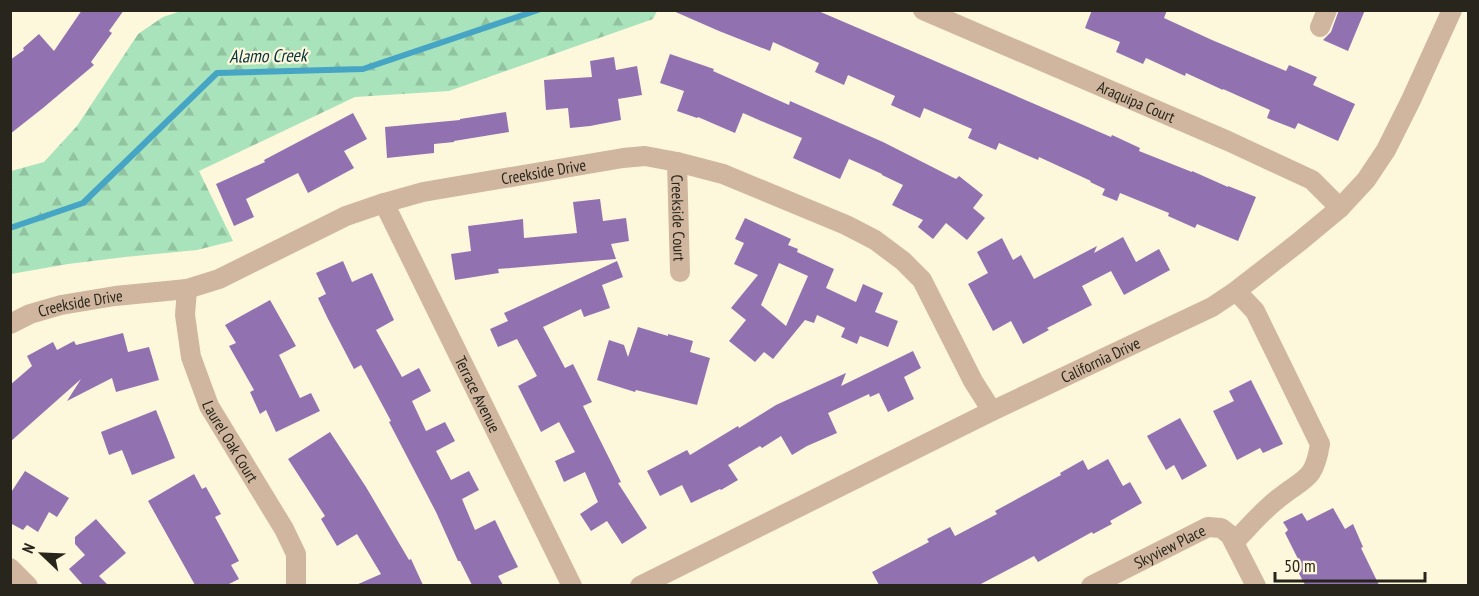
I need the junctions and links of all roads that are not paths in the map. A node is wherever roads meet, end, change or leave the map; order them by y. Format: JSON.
{"nodes":[{"id":1,"x":923,"y":10,"type":"edge"},
{"id":2,"x":1452,"y":10,"type":"edge"},
{"id":3,"x":677,"y":162,"type":"junction"},
{"id":4,"x":384,"y":203,"type":"junction"},
{"id":5,"x":1340,"y":208,"type":"junction"},
{"id":6,"x":680,"y":272,"type":"dead end"},
{"id":7,"x":187,"y":289,"type":"junction"},
{"id":8,"x":1236,"y":291,"type":"junction"},
{"id":9,"x":10,"y":324,"type":"edge"},
{"id":10,"x":992,"y":411,"type":"junction"},
{"id":11,"x":1234,"y":542,"type":"junction"},
{"id":12,"x":10,"y":568,"type":"edge"},
{"id":13,"x":28,"y":585,"type":"edge"},
{"id":14,"x":296,"y":585,"type":"edge"},
{"id":15,"x":572,"y":585,"type":"edge"},
{"id":16,"x":640,"y":585,"type":"edge"},
{"id":17,"x":1091,"y":585,"type":"edge"},
{"id":18,"x":1256,"y":585,"type":"edge"}],
"edges":[{"from":1,"to":5,"type":"street","name":"Araquipa Court"},
{"from":2,"to":5,"type":"street","name":"California Drive"},
{"from":3,"to":4,"type":"street","name":"Creekside Drive"},
{"from":3,"to":6,"type":"street","name":"Creekside Court"},
{"from":3,"to":10,"type":"street","name":"Creekside Drive"},
{"from":4,"to":7,"type":"street","name":"Creekside Drive"},
{"from":4,"to":15,"type":"street","name":"Terrace Avenue"},
{"from":5,"to":8,"type":"street","name":"California Drive"},
{"from":7,"to":9,"type":"street","name":"Creekside Drive"},
{"from":7,"to":14,"type":"street","name":"Laurel Oak Court"},
{"from":8,"to":10,"type":"street","name":"California Drive"},
{"from":8,"to":11,"type":"street"},
{"from":10,"to":16,"type":"street","name":"California Drive"},
{"from":11,"to":17,"type":"street","name":"Skyview Place"},
{"from":11,"to":18,"type":"street","name":"Skyview Place"},
{"from":12,"to":13,"type":"street"}]}
